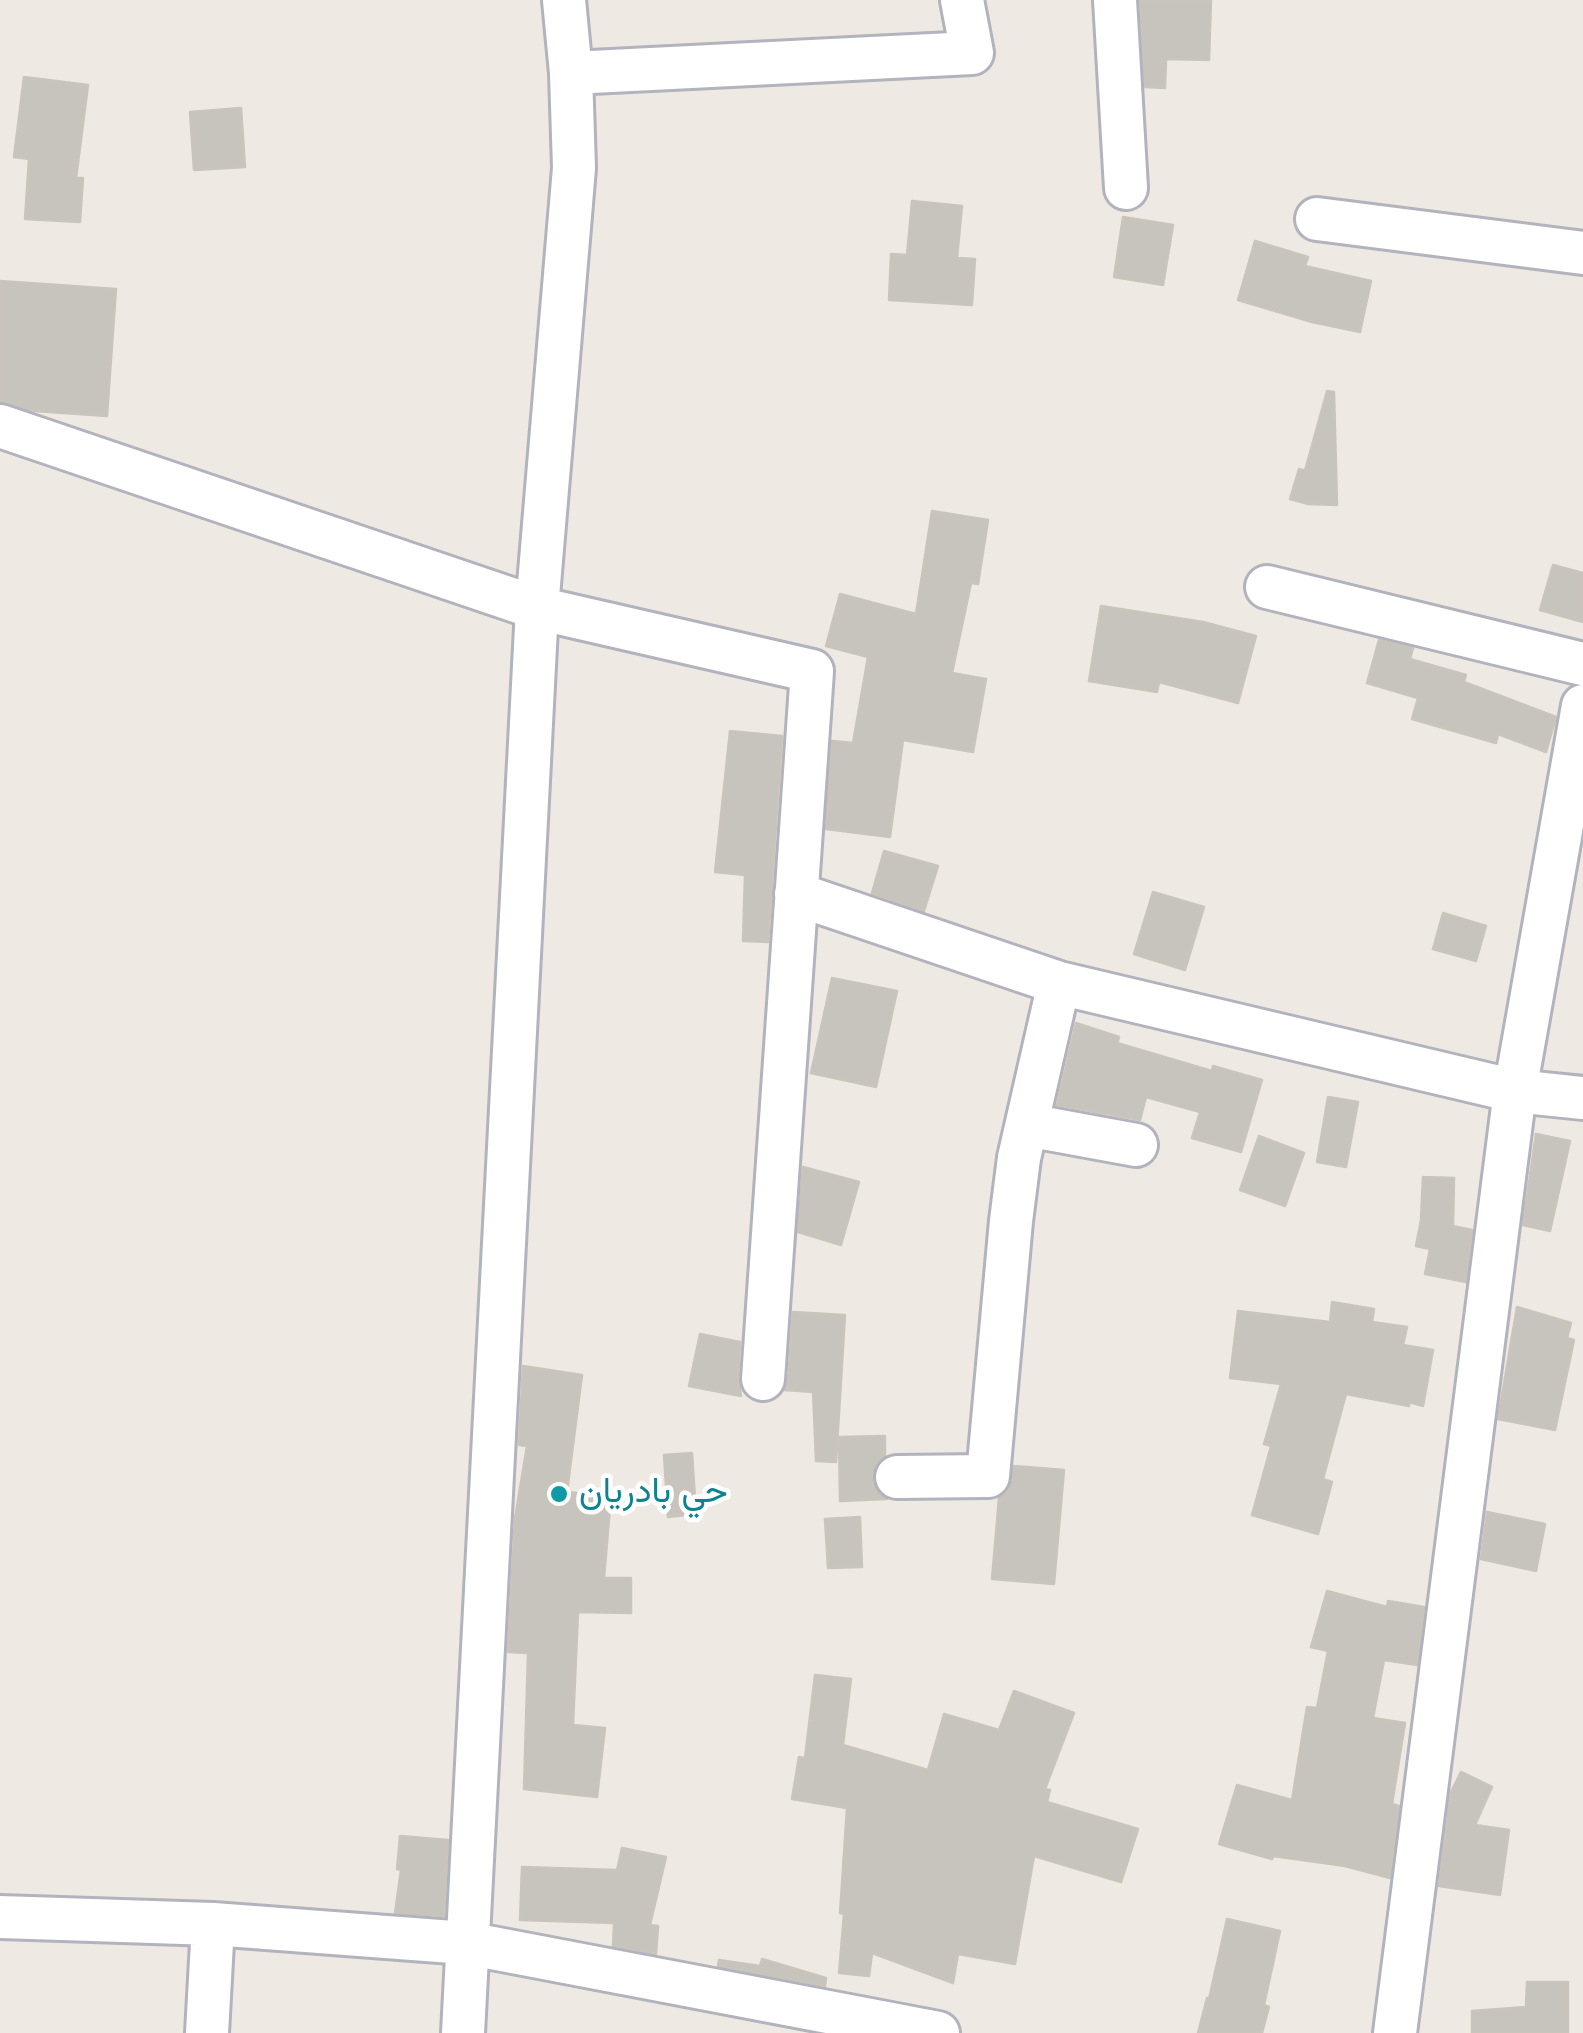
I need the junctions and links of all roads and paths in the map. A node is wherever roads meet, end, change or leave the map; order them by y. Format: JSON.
{"nodes":[{"id":1,"x":564,"y":0,"type":"edge"},
{"id":2,"x":962,"y":0,"type":"edge"},
{"id":3,"x":1115,"y":0,"type":"edge"},
{"id":4,"x":571,"y":73,"type":"junction"},
{"id":5,"x":1126,"y":188,"type":"dead end"},
{"id":6,"x":1316,"y":219,"type":"dead end"},
{"id":7,"x":1583,"y":253,"type":"edge"},
{"id":8,"x":0,"y":426,"type":"edge"},
{"id":9,"x":1267,"y":587,"type":"dead end"},
{"id":10,"x":537,"y":608,"type":"junction"},
{"id":11,"x":1583,"y":664,"type":"edge"},
{"id":12,"x":1583,"y":706,"type":"edge"},
{"id":13,"x":796,"y":894,"type":"junction"},
{"id":14,"x":1059,"y":984,"type":"junction"},
{"id":15,"x":1515,"y":1091,"type":"junction"},
{"id":16,"x":1583,"y":1098,"type":"edge"},
{"id":17,"x":1027,"y":1125,"type":"junction"},
{"id":18,"x":1136,"y":1145,"type":"dead end"},
{"id":19,"x":763,"y":1379,"type":"dead end"},
{"id":20,"x":897,"y":1477,"type":"dead end"},
{"id":21,"x":0,"y":1917,"type":"edge"},
{"id":22,"x":213,"y":1924,"type":"junction"},
{"id":23,"x":466,"y":1944,"type":"junction"},
{"id":24,"x":207,"y":2033,"type":"edge"},
{"id":25,"x":463,"y":2033,"type":"edge"},
{"id":26,"x":938,"y":2033,"type":"edge"},
{"id":27,"x":1395,"y":2033,"type":"edge"}],
"edges":[{"from":1,"to":4,"type":"street"},
{"from":2,"to":4,"type":"street"},
{"from":3,"to":5,"type":"street"},
{"from":4,"to":10,"type":"street"},
{"from":6,"to":7,"type":"street"},
{"from":8,"to":10,"type":"street"},
{"from":9,"to":11,"type":"street"},
{"from":10,"to":13,"type":"street"},
{"from":10,"to":23,"type":"street"},
{"from":12,"to":15,"type":"street"},
{"from":13,"to":14,"type":"street"},
{"from":13,"to":19,"type":"street"},
{"from":14,"to":15,"type":"street"},
{"from":14,"to":17,"type":"street"},
{"from":15,"to":16,"type":"street"},
{"from":15,"to":27,"type":"street"},
{"from":17,"to":18,"type":"street"},
{"from":17,"to":20,"type":"street"},
{"from":21,"to":22,"type":"street"},
{"from":22,"to":23,"type":"street"},
{"from":22,"to":24,"type":"street"},
{"from":23,"to":25,"type":"street"},
{"from":23,"to":26,"type":"street"}]}
